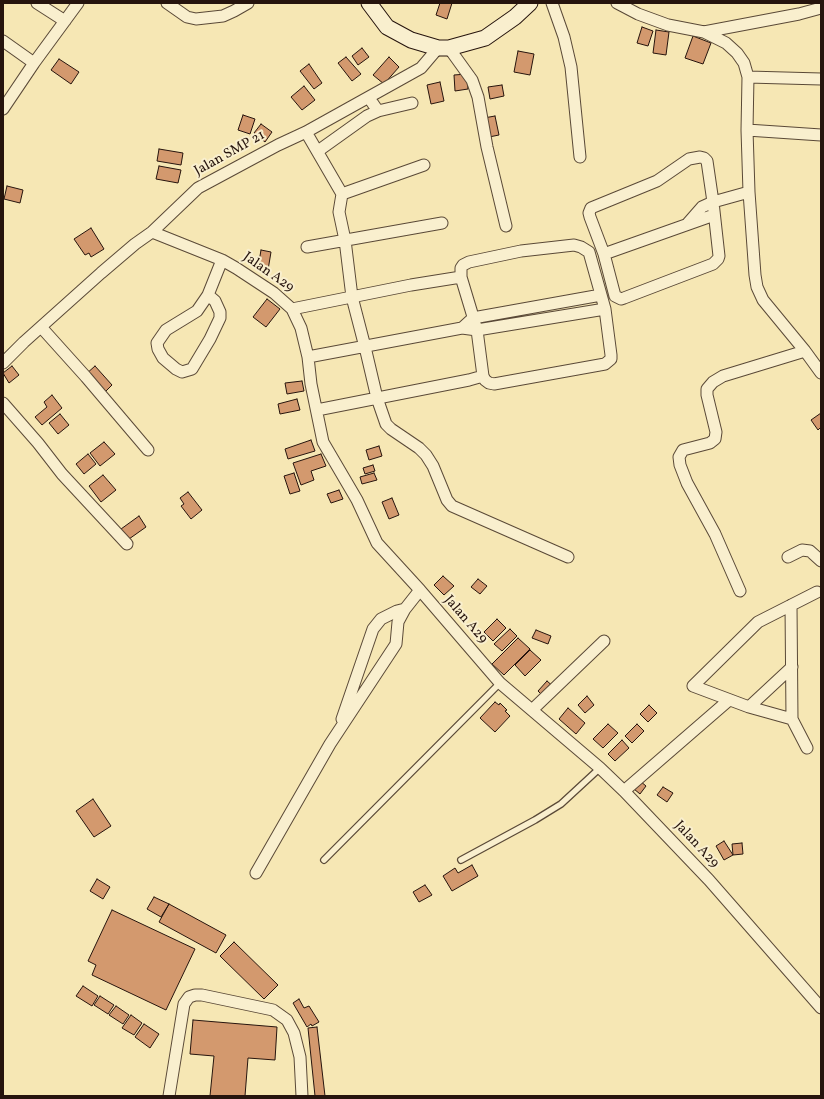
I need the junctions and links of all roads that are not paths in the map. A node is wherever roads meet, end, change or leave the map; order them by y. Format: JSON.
{"nodes":[{"id":1,"x":37,"y":3,"type":"edge"},
{"id":2,"x":78,"y":3,"type":"edge"},
{"id":3,"x":167,"y":3,"type":"edge"},
{"id":4,"x":248,"y":3,"type":"edge"},
{"id":5,"x":369,"y":3,"type":"edge"},
{"id":6,"x":530,"y":3,"type":"edge"},
{"id":7,"x":552,"y":3,"type":"edge"},
{"id":8,"x":617,"y":3,"type":"edge"},
{"id":9,"x":821,"y":8,"type":"edge"},
{"id":10,"x":65,"y":21,"type":"junction"},
{"id":11,"x":704,"y":32,"type":"junction"},
{"id":12,"x":3,"y":41,"type":"edge"},
{"id":13,"x":443,"y":48,"type":"junction"},
{"id":14,"x":34,"y":63,"type":"junction"},
{"id":15,"x":748,"y":77,"type":"junction"},
{"id":16,"x":821,"y":79,"type":"edge"},
{"id":17,"x":369,"y":98,"type":"junction"},
{"id":18,"x":412,"y":103,"type":"dead end"},
{"id":19,"x":3,"y":109,"type":"edge"},
{"id":20,"x":378,"y":111,"type":"junction"},
{"id":21,"x":747,"y":130,"type":"junction"},
{"id":22,"x":306,"y":132,"type":"junction"},
{"id":23,"x":821,"y":135,"type":"edge"},
{"id":24,"x":318,"y":151,"type":"junction"},
{"id":25,"x":580,"y":158,"type":"dead end"},
{"id":26,"x":424,"y":166,"type":"dead end"},
{"id":27,"x":749,"y":192,"type":"junction"},
{"id":28,"x":342,"y":194,"type":"junction"},
{"id":29,"x":713,"y":202,"type":"junction"},
{"id":30,"x":714,"y":215,"type":"junction"},
{"id":31,"x":442,"y":223,"type":"dead end"},
{"id":32,"x":688,"y":224,"type":"junction"},
{"id":33,"x":506,"y":226,"type":"dead end"},
{"id":34,"x":152,"y":232,"type":"junction"},
{"id":35,"x":345,"y":240,"type":"junction"},
{"id":36,"x":307,"y":247,"type":"dead end"},
{"id":37,"x":604,"y":254,"type":"junction"},
{"id":38,"x":222,"y":260,"type":"junction"},
{"id":39,"x":461,"y":277,"type":"junction"},
{"id":40,"x":208,"y":295,"type":"junction"},
{"id":41,"x":601,"y":295,"type":"junction"},
{"id":42,"x":352,"y":297,"type":"junction"},
{"id":43,"x":292,"y":309,"type":"junction"},
{"id":44,"x":605,"y":309,"type":"junction"},
{"id":45,"x":473,"y":318,"type":"junction"},
{"id":46,"x":41,"y":327,"type":"junction"},
{"id":47,"x":462,"y":328,"type":"junction"},
{"id":48,"x":477,"y":330,"type":"junction"},
{"id":49,"x":365,"y":347,"type":"junction"},
{"id":50,"x":805,"y":351,"type":"junction"},
{"id":51,"x":308,"y":357,"type":"junction"},
{"id":52,"x":3,"y":363,"type":"edge"},
{"id":53,"x":821,"y":374,"type":"edge"},
{"id":54,"x":482,"y":376,"type":"junction"},
{"id":55,"x":377,"y":398,"type":"junction"},
{"id":56,"x":3,"y":402,"type":"edge"},
{"id":57,"x":317,"y":410,"type":"junction"},
{"id":58,"x":148,"y":450,"type":"dead end"},
{"id":59,"x":127,"y":544,"type":"dead end"},
{"id":60,"x":788,"y":556,"type":"dead end"},
{"id":61,"x":568,"y":558,"type":"dead end"},
{"id":62,"x":821,"y":561,"type":"edge"},
{"id":63,"x":420,"y":590,"type":"junction"},
{"id":64,"x":740,"y":591,"type":"dead end"},
{"id":65,"x":817,"y":592,"type":"dead end"},
{"id":66,"x":791,"y":605,"type":"junction"},
{"id":67,"x":405,"y":609,"type":"junction"},
{"id":68,"x":604,"y":641,"type":"dead end"},
{"id":69,"x":792,"y":667,"type":"junction"},
{"id":70,"x":500,"y":683,"type":"junction"},
{"id":71,"x":729,"y":700,"type":"junction"},
{"id":72,"x":749,"y":708,"type":"junction"},
{"id":73,"x":532,"y":710,"type":"junction"},
{"id":74,"x":792,"y":719,"type":"junction"},
{"id":75,"x":337,"y":733,"type":"junction"},
{"id":76,"x":807,"y":748,"type":"dead end"},
{"id":77,"x":600,"y":768,"type":"junction"},
{"id":78,"x":624,"y":791,"type":"junction"},
{"id":79,"x":324,"y":860,"type":"dead end"},
{"id":80,"x":461,"y":860,"type":"dead end"},
{"id":81,"x":256,"y":873,"type":"dead end"},
{"id":82,"x":821,"y":1008,"type":"edge"},
{"id":83,"x":169,"y":1096,"type":"edge"},
{"id":84,"x":302,"y":1096,"type":"edge"}],
"edges":[{"from":1,"to":10,"type":"street"},
{"from":2,"to":10,"type":"street"},
{"from":3,"to":4,"type":"street"},
{"from":5,"to":13,"type":"street"},
{"from":6,"to":13,"type":"street"},
{"from":7,"to":25,"type":"street"},
{"from":8,"to":11,"type":"street"},
{"from":9,"to":11,"type":"street"},
{"from":10,"to":14,"type":"street"},
{"from":11,"to":15,"type":"street"},
{"from":12,"to":14,"type":"street"},
{"from":13,"to":17,"type":"street","name":"Jalan SMP 21"},
{"from":13,"to":33,"type":"street"},
{"from":14,"to":19,"type":"street"},
{"from":15,"to":16,"type":"street"},
{"from":15,"to":21,"type":"street"},
{"from":17,"to":20,"type":"street"},
{"from":17,"to":22,"type":"street","name":"Jalan SMP 21"},
{"from":18,"to":20,"type":"street"},
{"from":20,"to":24,"type":"street"},
{"from":21,"to":23,"type":"street"},
{"from":21,"to":27,"type":"street"},
{"from":22,"to":24,"type":"street"},
{"from":22,"to":34,"type":"street","name":"Jalan SMP 21"},
{"from":24,"to":28,"type":"street"},
{"from":26,"to":28,"type":"street"},
{"from":27,"to":29,"type":"street"},
{"from":27,"to":50,"type":"street"},
{"from":28,"to":35,"type":"street"},
{"from":29,"to":30,"type":"street"},
{"from":29,"to":32,"type":"street"},
{"from":29,"to":37,"type":"street"},
{"from":30,"to":32,"type":"street"},
{"from":30,"to":37,"type":"street"},
{"from":31,"to":35,"type":"street"},
{"from":32,"to":37,"type":"street"},
{"from":34,"to":38,"type":"street","name":"Jalan A29"},
{"from":34,"to":46,"type":"street","name":"Jalan SMP 21"},
{"from":35,"to":36,"type":"street"},
{"from":35,"to":42,"type":"street"},
{"from":38,"to":40,"type":"street"},
{"from":38,"to":43,"type":"street","name":"Jalan A29"},
{"from":39,"to":41,"type":"street"},
{"from":39,"to":42,"type":"street"},
{"from":39,"to":45,"type":"street"},
{"from":40,"to":40,"type":"street"},
{"from":41,"to":44,"type":"street"},
{"from":41,"to":45,"type":"street"},
{"from":42,"to":43,"type":"street"},
{"from":42,"to":49,"type":"street"},
{"from":43,"to":51,"type":"street","name":"Jalan A29"},
{"from":44,"to":48,"type":"street"},
{"from":44,"to":54,"type":"street"},
{"from":45,"to":47,"type":"street"},
{"from":45,"to":48,"type":"street"},
{"from":46,"to":52,"type":"street","name":"Jalan SMP 21"},
{"from":46,"to":58,"type":"street"},
{"from":47,"to":48,"type":"street"},
{"from":47,"to":49,"type":"street"},
{"from":48,"to":54,"type":"street"},
{"from":49,"to":51,"type":"street"},
{"from":49,"to":55,"type":"street"},
{"from":50,"to":53,"type":"street"},
{"from":50,"to":64,"type":"street"},
{"from":51,"to":57,"type":"street","name":"Jalan A29"},
{"from":54,"to":55,"type":"street"},
{"from":55,"to":57,"type":"street"},
{"from":55,"to":61,"type":"street"},
{"from":56,"to":59,"type":"street"},
{"from":57,"to":63,"type":"street","name":"Jalan A29"},
{"from":60,"to":62,"type":"street"},
{"from":63,"to":67,"type":"street"},
{"from":63,"to":70,"type":"street","name":"Jalan A29"},
{"from":65,"to":66,"type":"street"},
{"from":66,"to":69,"type":"street"},
{"from":66,"to":71,"type":"street"},
{"from":67,"to":75,"type":"street"},
{"from":67,"to":75,"type":"street"},
{"from":68,"to":73,"type":"street"},
{"from":69,"to":72,"type":"street"},
{"from":69,"to":74,"type":"street"},
{"from":70,"to":73,"type":"street","name":"Jalan A29"},
{"from":70,"to":79,"type":"lane"},
{"from":71,"to":72,"type":"street"},
{"from":71,"to":78,"type":"street"},
{"from":72,"to":74,"type":"street"},
{"from":73,"to":77,"type":"street","name":"Jalan A29"},
{"from":74,"to":76,"type":"street"},
{"from":75,"to":81,"type":"street"},
{"from":77,"to":78,"type":"street","name":"Jalan A29"},
{"from":77,"to":80,"type":"lane"},
{"from":78,"to":82,"type":"street","name":"Jalan A29"},
{"from":83,"to":84,"type":"street"}]}
